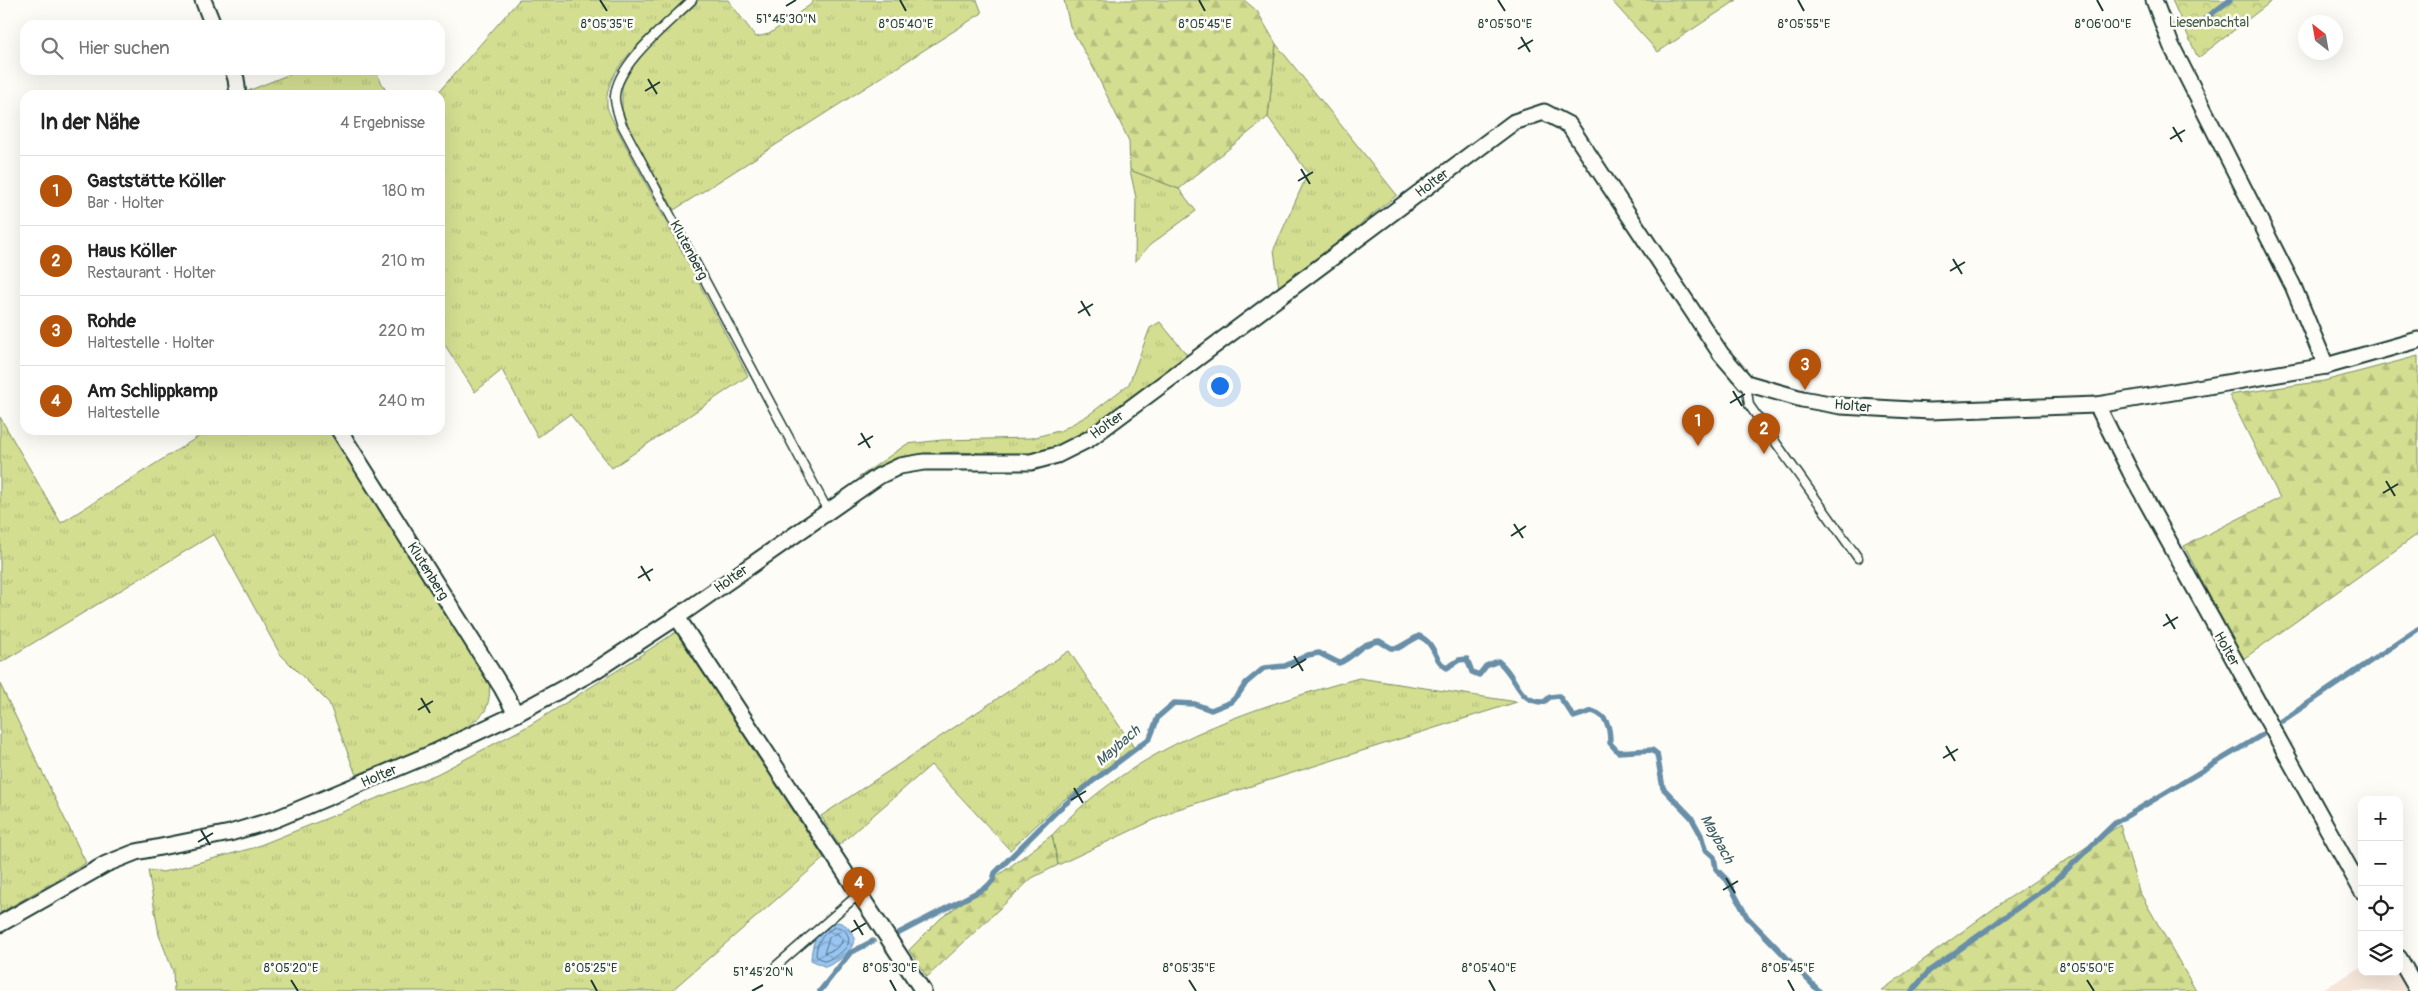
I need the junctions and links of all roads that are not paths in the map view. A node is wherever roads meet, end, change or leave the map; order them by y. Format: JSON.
{"nodes":[{"id":1,"x":203,"y":0,"type":"edge"},
{"id":2,"x":692,"y":0,"type":"edge"},
{"id":3,"x":2154,"y":0,"type":"edge"},
{"id":4,"x":211,"y":20,"type":"edge"},
{"id":5,"x":235,"y":75,"type":"edge"},
{"id":6,"x":237,"y":90,"type":"edge"},
{"id":7,"x":2418,"y":340,"type":"edge"},
{"id":8,"x":2326,"y":366,"type":"junction"},
{"id":9,"x":1746,"y":382,"type":"junction"},
{"id":10,"x":2097,"y":405,"type":"junction"},
{"id":11,"x":342,"y":435,"type":"edge"},
{"id":12,"x":828,"y":511,"type":"junction"},
{"id":13,"x":1858,"y":558,"type":"dead end"},
{"id":14,"x":677,"y":617,"type":"junction"},
{"id":15,"x":516,"y":714,"type":"junction"},
{"id":16,"x":2359,"y":886,"type":"edge"},
{"id":17,"x":860,"y":893,"type":"junction"},
{"id":18,"x":0,"y":924,"type":"edge"},
{"id":19,"x":2403,"y":965,"type":"edge"},
{"id":20,"x":776,"y":966,"type":"dead end"},
{"id":21,"x":923,"y":991,"type":"edge"},
{"id":22,"x":2418,"y":991,"type":"edge"}],
"edges":[{"from":1,"to":4,"type":"street"},
{"from":2,"to":12,"type":"lane","name":"Klutenberg"},
{"from":3,"to":8,"type":"street"},
{"from":5,"to":6,"type":"street"},
{"from":7,"to":8,"type":"street","name":"Holter"},
{"from":8,"to":10,"type":"street","name":"Holter"},
{"from":9,"to":10,"type":"street","name":"Holter"},
{"from":9,"to":12,"type":"street","name":"Holter"},
{"from":9,"to":13,"type":"lane"},
{"from":10,"to":16,"type":"street","name":"Holter"},
{"from":11,"to":15,"type":"street","name":"Klutenberg"},
{"from":12,"to":14,"type":"street","name":"Holter"},
{"from":14,"to":15,"type":"street","name":"Holter"},
{"from":14,"to":17,"type":"street"},
{"from":15,"to":18,"type":"street","name":"Holter"},
{"from":17,"to":20,"type":"lane"},
{"from":17,"to":21,"type":"street"},
{"from":19,"to":22,"type":"street"}]}
